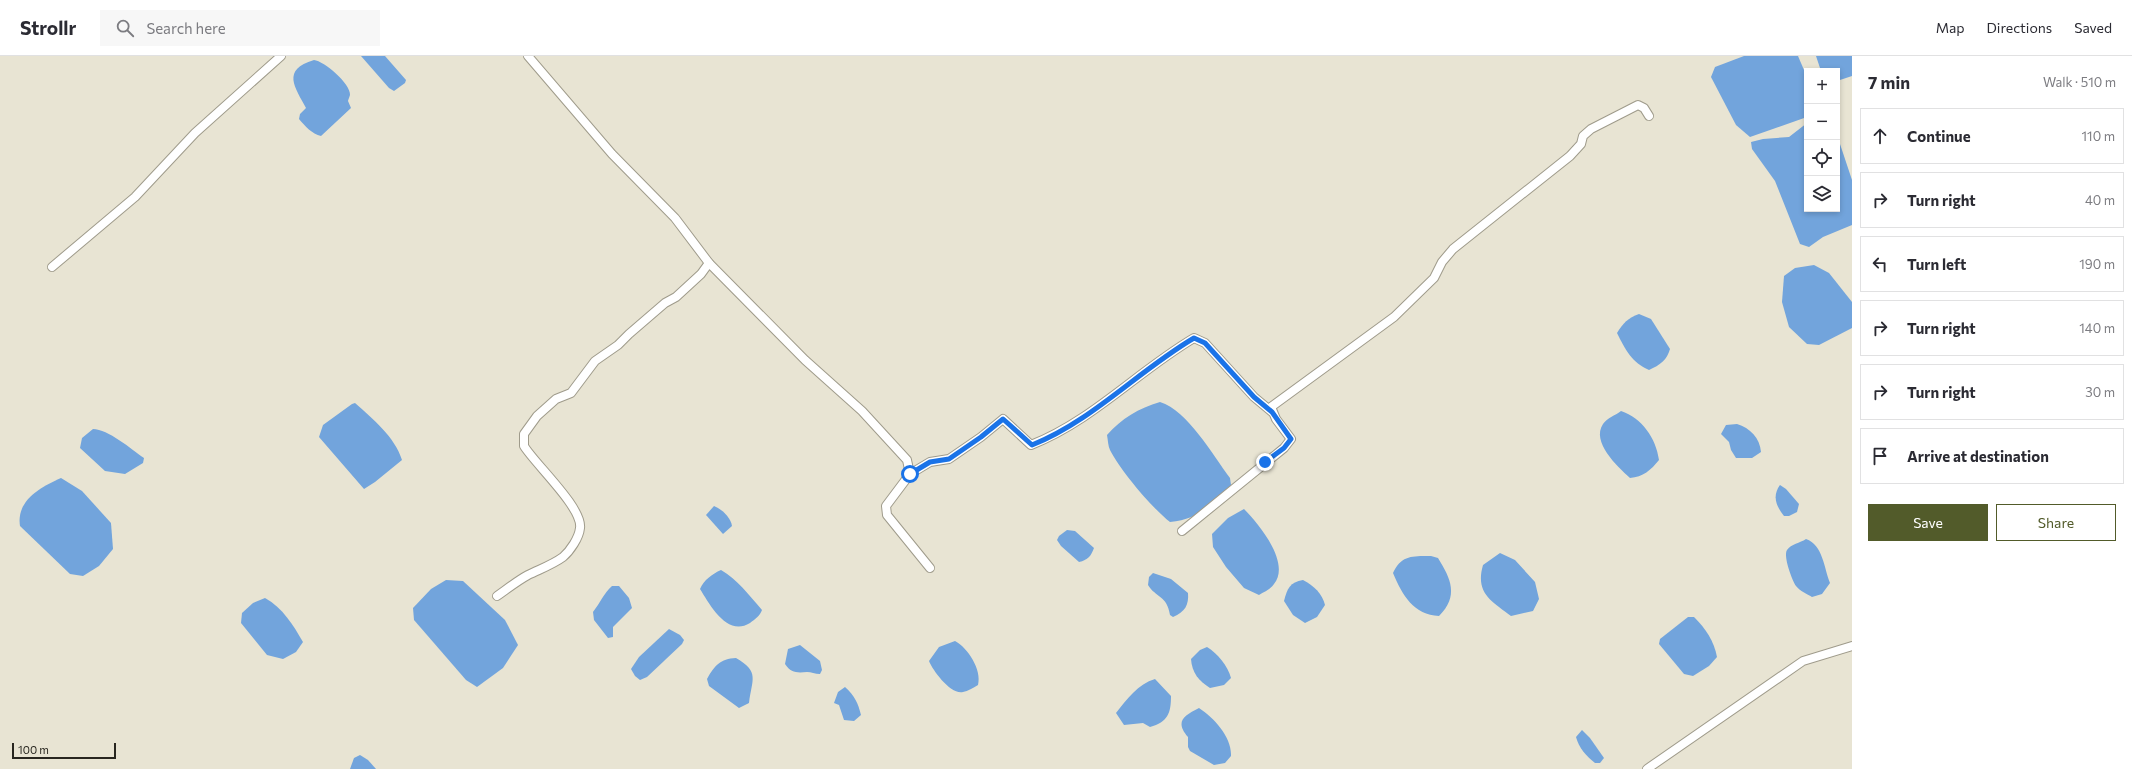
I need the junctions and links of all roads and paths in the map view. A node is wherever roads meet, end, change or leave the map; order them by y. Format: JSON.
{"nodes":[{"id":1,"x":281,"y":56,"type":"edge"},
{"id":2,"x":528,"y":56,"type":"edge"},
{"id":3,"x":1649,"y":116,"type":"dead end"},
{"id":4,"x":709,"y":263,"type":"junction"},
{"id":5,"x":52,"y":267,"type":"dead end"},
{"id":6,"x":1272,"y":412,"type":"junction"},
{"id":7,"x":910,"y":474,"type":"junction"},
{"id":8,"x":1182,"y":531,"type":"dead end"},
{"id":9,"x":930,"y":568,"type":"dead end"},
{"id":10,"x":497,"y":596,"type":"dead end"},
{"id":11,"x":1852,"y":646,"type":"edge"},
{"id":12,"x":1647,"y":769,"type":"edge"}],
"edges":[{"from":1,"to":5,"type":"street"},
{"from":2,"to":4,"type":"street"},
{"from":3,"to":6,"type":"street"},
{"from":4,"to":7,"type":"street"},
{"from":4,"to":10,"type":"street"},
{"from":6,"to":7,"type":"street"},
{"from":6,"to":8,"type":"street"},
{"from":7,"to":9,"type":"street"},
{"from":11,"to":12,"type":"street"}]}
